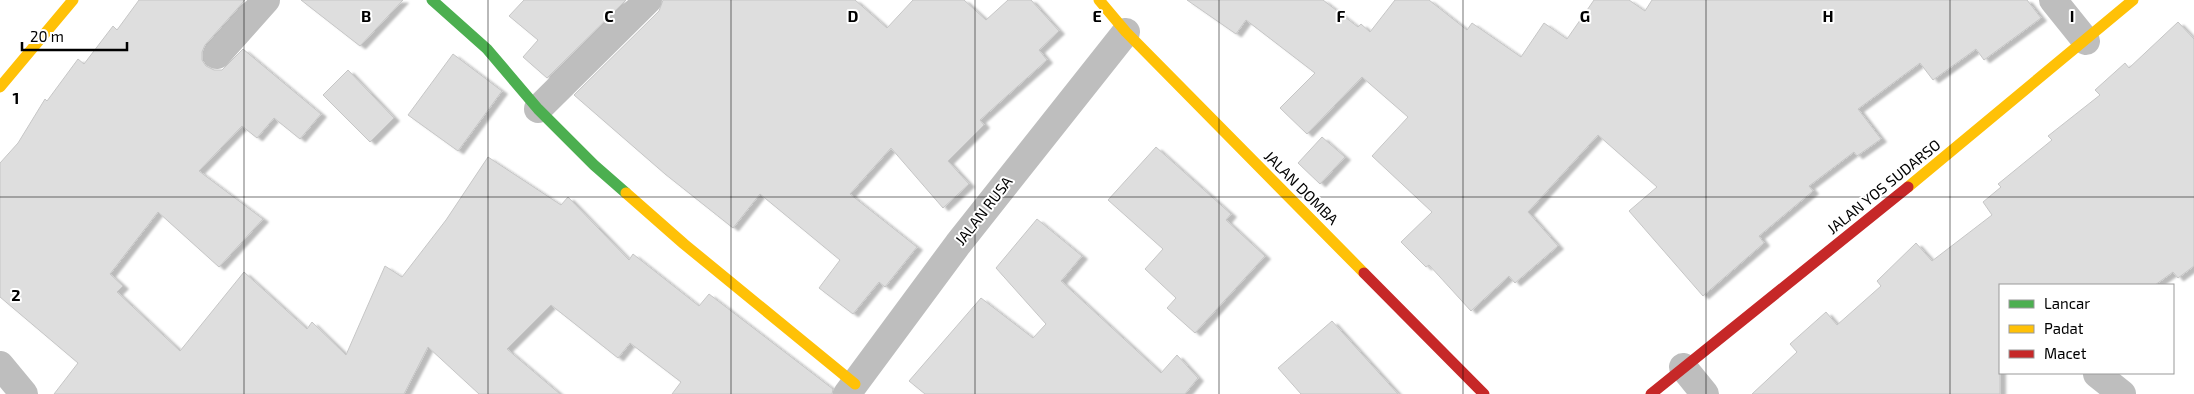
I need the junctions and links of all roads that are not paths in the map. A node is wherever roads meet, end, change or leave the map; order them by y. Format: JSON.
{"nodes":[{"id":1,"x":73,"y":0,"type":"edge"},
{"id":2,"x":266,"y":0,"type":"edge"},
{"id":3,"x":434,"y":0,"type":"edge"},
{"id":4,"x":648,"y":0,"type":"edge"},
{"id":5,"x":1099,"y":0,"type":"edge"},
{"id":6,"x":2053,"y":0,"type":"edge"},
{"id":7,"x":2133,"y":0,"type":"edge"},
{"id":8,"x":1126,"y":32,"type":"junction"},
{"id":9,"x":2086,"y":41,"type":"junction"},
{"id":10,"x":217,"y":55,"type":"dead end"},
{"id":11,"x":0,"y":87,"type":"edge"},
{"id":12,"x":538,"y":109,"type":"junction"},
{"id":13,"x":0,"y":365,"type":"edge"},
{"id":14,"x":1683,"y":367,"type":"junction"},
{"id":15,"x":2097,"y":374,"type":"dead end"},
{"id":16,"x":851,"y":389,"type":"edge"},
{"id":17,"x":24,"y":394,"type":"edge"},
{"id":18,"x":1484,"y":394,"type":"edge"},
{"id":19,"x":1652,"y":394,"type":"edge"},
{"id":20,"x":1705,"y":394,"type":"edge"},
{"id":21,"x":2122,"y":394,"type":"edge"}],
"edges":[{"from":1,"to":11,"type":"main road"},
{"from":2,"to":10,"type":"street"},
{"from":3,"to":12,"type":"main road"},
{"from":4,"to":12,"type":"street"},
{"from":5,"to":8,"type":"main road","name":"JALAN DOMBA"},
{"from":6,"to":9,"type":"street"},
{"from":7,"to":9,"type":"main road","name":"JALAN YOS SUDARSO"},
{"from":8,"to":16,"type":"street","name":"JALAN RUSA"},
{"from":8,"to":18,"type":"main road","name":"JALAN DOMBA"},
{"from":9,"to":14,"type":"main road","name":"JALAN YOS SUDARSO"},
{"from":12,"to":16,"type":"main road"},
{"from":13,"to":17,"type":"street"},
{"from":14,"to":19,"type":"main road","name":"JALAN YOS SUDARSO"},
{"from":14,"to":20,"type":"street"},
{"from":15,"to":21,"type":"street"}]}
